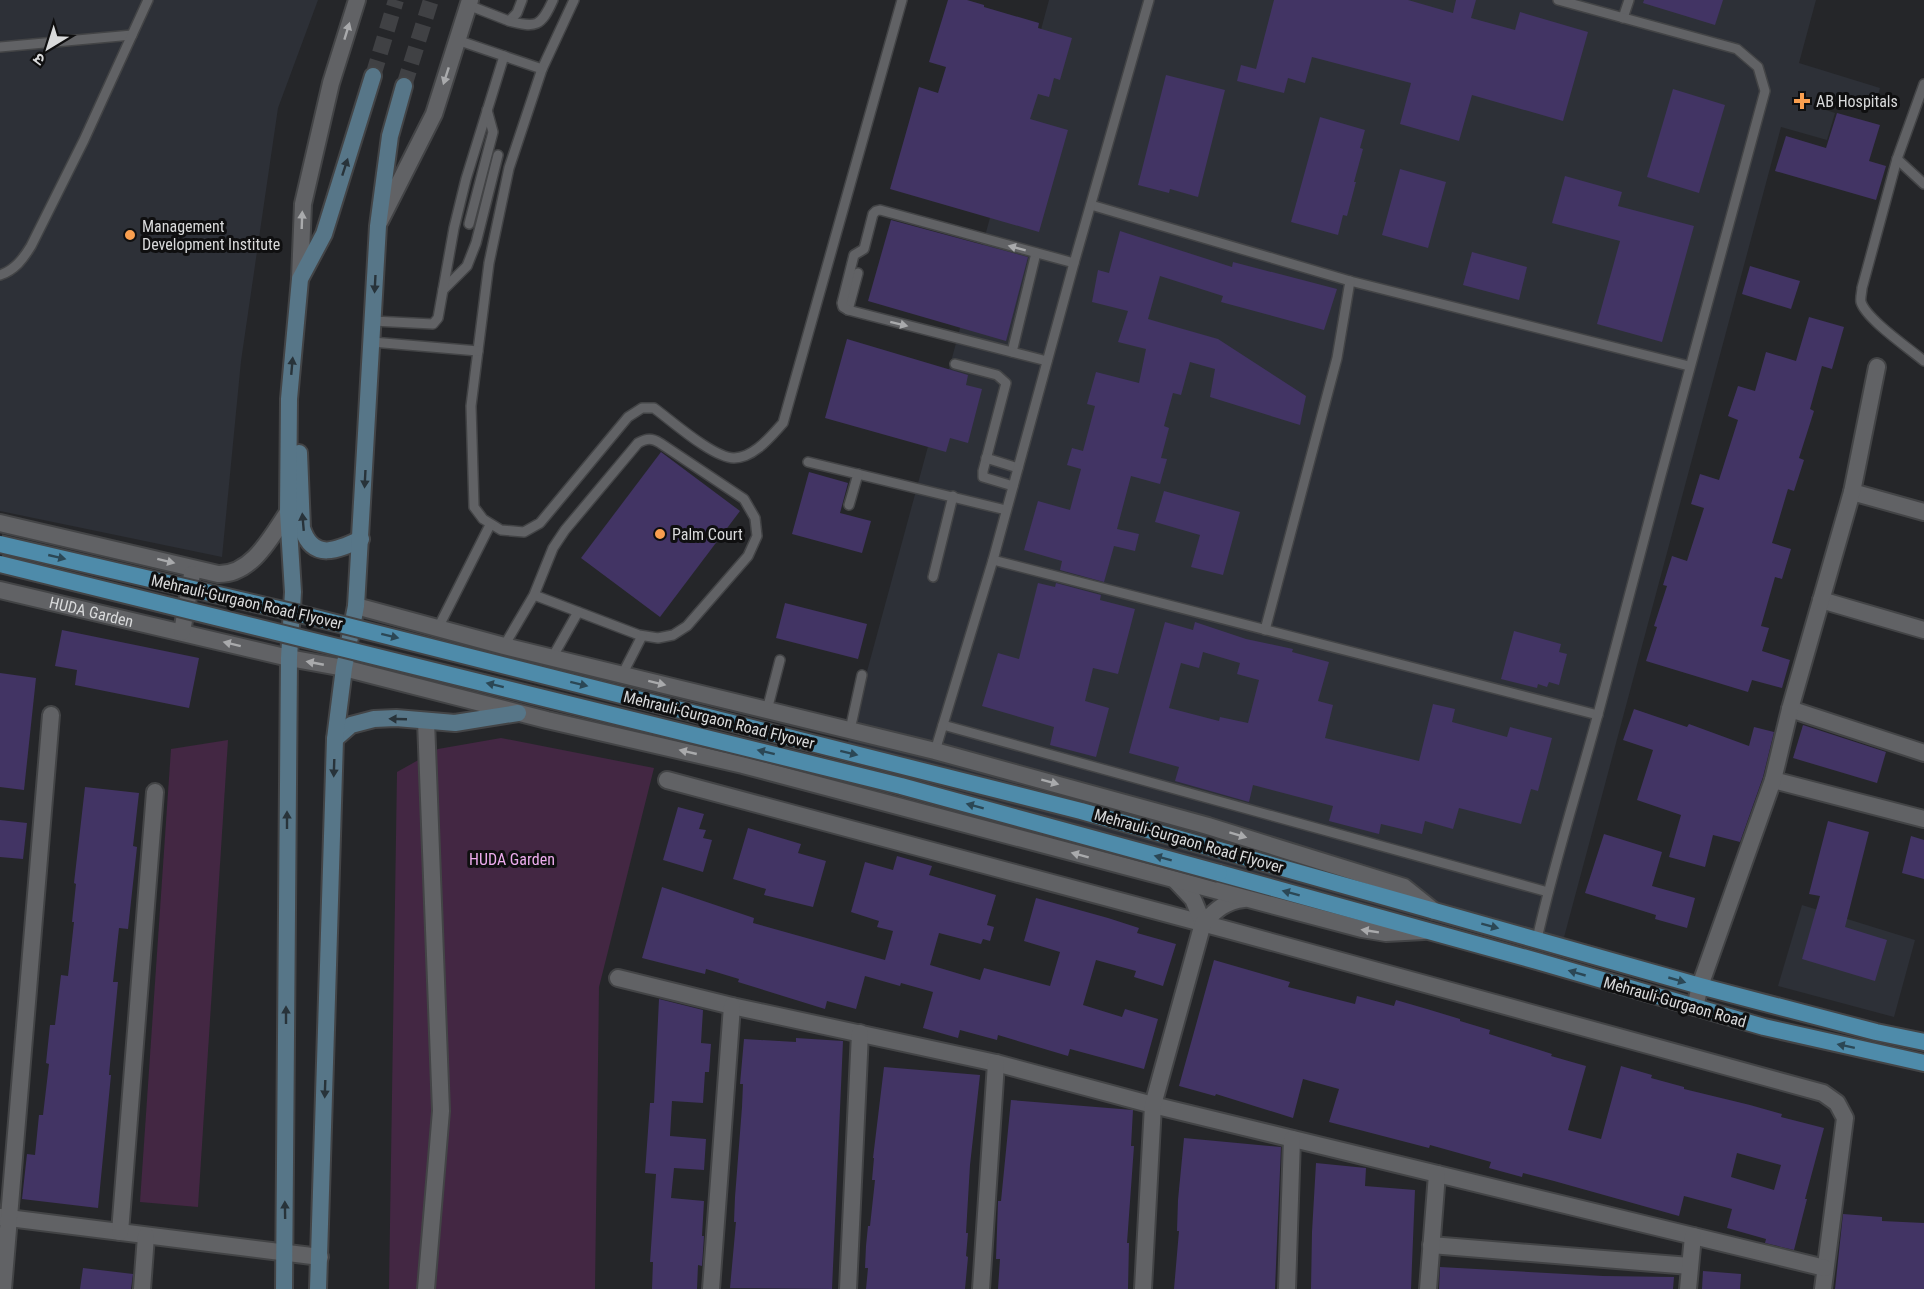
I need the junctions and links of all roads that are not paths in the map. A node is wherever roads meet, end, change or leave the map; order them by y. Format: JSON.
{"nodes":[{"id":1,"x":147,"y":0,"type":"edge"},
{"id":2,"x":357,"y":0,"type":"edge"},
{"id":3,"x":522,"y":0,"type":"edge"},
{"id":4,"x":553,"y":0,"type":"edge"},
{"id":5,"x":574,"y":0,"type":"edge"},
{"id":6,"x":902,"y":0,"type":"edge"},
{"id":7,"x":1149,"y":0,"type":"edge"},
{"id":8,"x":1558,"y":0,"type":"edge"},
{"id":9,"x":1629,"y":0,"type":"edge"},
{"id":10,"x":469,"y":2,"type":"edge"},
{"id":11,"x":1623,"y":18,"type":"junction"},
{"id":12,"x":509,"y":21,"type":"junction"},
{"id":13,"x":132,"y":35,"type":"junction"},
{"id":14,"x":457,"y":40,"type":"junction"},
{"id":15,"x":0,"y":47,"type":"edge"},
{"id":16,"x":504,"y":56,"type":"junction"},
{"id":17,"x":542,"y":69,"type":"junction"},
{"id":18,"x":373,"y":76,"type":"tunnel mouth"},
{"id":19,"x":1924,"y":84,"type":"edge"},
{"id":20,"x":404,"y":86,"type":"tunnel mouth"},
{"id":21,"x":487,"y":110,"type":"junction"},
{"id":22,"x":498,"y":155,"type":"dead end"},
{"id":23,"x":1897,"y":159,"type":"junction"},
{"id":24,"x":1924,"y":184,"type":"edge"},
{"id":25,"x":1090,"y":205,"type":"junction"},
{"id":26,"x":469,"y":224,"type":"dead end"},
{"id":27,"x":378,"y":226,"type":"junction"},
{"id":28,"x":1036,"y":253,"type":"junction"},
{"id":29,"x":1074,"y":263,"type":"junction"},
{"id":30,"x":858,"y":273,"type":"dead end"},
{"id":31,"x":0,"y":275,"type":"edge"},
{"id":32,"x":300,"y":279,"type":"junction"},
{"id":33,"x":1350,"y":281,"type":"junction"},
{"id":34,"x":442,"y":290,"type":"junction"},
{"id":35,"x":848,"y":310,"type":"junction"},
{"id":36,"x":373,"y":321,"type":"junction"},
{"id":37,"x":372,"y":342,"type":"junction"},
{"id":38,"x":478,"y":351,"type":"junction"},
{"id":39,"x":1011,"y":352,"type":"junction"},
{"id":40,"x":1924,"y":361,"type":"edge"},
{"id":41,"x":1047,"y":362,"type":"junction"},
{"id":42,"x":955,"y":364,"type":"dead end"},
{"id":43,"x":1689,"y":366,"type":"junction"},
{"id":44,"x":1877,"y":367,"type":"dead end"},
{"id":45,"x":289,"y":399,"type":"junction"},
{"id":46,"x":986,"y":458,"type":"junction"},
{"id":47,"x":808,"y":462,"type":"dead end"},
{"id":48,"x":1018,"y":468,"type":"junction"},
{"id":49,"x":858,"y":474,"type":"junction"},
{"id":50,"x":1013,"y":486,"type":"junction"},
{"id":51,"x":1852,"y":492,"type":"junction"},
{"id":52,"x":954,"y":496,"type":"junction"},
{"id":53,"x":849,"y":505,"type":"dead end"},
{"id":54,"x":1006,"y":510,"type":"junction"},
{"id":55,"x":288,"y":512,"type":"junction"},
{"id":56,"x":1924,"y":512,"type":"edge"},
{"id":57,"x":0,"y":523,"type":"edge"},
{"id":58,"x":490,"y":525,"type":"junction"},
{"id":59,"x":362,"y":539,"type":"junction"},
{"id":60,"x":0,"y":544,"type":"edge"},
{"id":61,"x":993,"y":560,"type":"junction"},
{"id":62,"x":0,"y":564,"type":"edge"},
{"id":63,"x":193,"y":568,"type":"junction"},
{"id":64,"x":933,"y":577,"type":"dead end"},
{"id":65,"x":0,"y":590,"type":"edge"},
{"id":66,"x":534,"y":595,"type":"junction"},
{"id":67,"x":1821,"y":600,"type":"junction"},
{"id":68,"x":356,"y":606,"type":"junction"},
{"id":69,"x":578,"y":612,"type":"junction"},
{"id":70,"x":438,"y":628,"type":"junction"},
{"id":71,"x":1265,"y":630,"type":"junction"},
{"id":72,"x":1924,"y":630,"type":"edge"},
{"id":73,"x":182,"y":632,"type":"junction"},
{"id":74,"x":457,"y":633,"type":"junction"},
{"id":75,"x":642,"y":636,"type":"junction"},
{"id":76,"x":504,"y":646,"type":"junction"},
{"id":77,"x":289,"y":658,"type":"junction"},
{"id":78,"x":552,"y":658,"type":"junction"},
{"id":79,"x":780,"y":660,"type":"dead end"},
{"id":80,"x":345,"y":668,"type":"junction"},
{"id":81,"x":622,"y":675,"type":"junction"},
{"id":82,"x":862,"y":675,"type":"dead end"},
{"id":83,"x":443,"y":693,"type":"junction"},
{"id":84,"x":767,"y":710,"type":"junction"},
{"id":85,"x":1790,"y":710,"type":"junction"},
{"id":86,"x":518,"y":713,"type":"junction"},
{"id":87,"x":51,"y":715,"type":"dead end"},
{"id":88,"x":1598,"y":715,"type":"junction"},
{"id":89,"x":426,"y":722,"type":"junction"},
{"id":90,"x":943,"y":725,"type":"junction"},
{"id":91,"x":850,"y":730,"type":"junction"},
{"id":92,"x":335,"y":739,"type":"junction"},
{"id":93,"x":935,"y":751,"type":"junction"},
{"id":94,"x":1924,"y":753,"type":"edge"},
{"id":95,"x":667,"y":780,"type":"dead end"},
{"id":96,"x":1773,"y":780,"type":"junction"},
{"id":97,"x":155,"y":792,"type":"dead end"},
{"id":98,"x":1924,"y":819,"type":"edge"},
{"id":99,"x":1176,"y":881,"type":"junction"},
{"id":100,"x":1548,"y":892,"type":"junction"},
{"id":101,"x":1244,"y":899,"type":"junction"},
{"id":102,"x":1434,"y":911,"type":"junction"},
{"id":103,"x":1203,"y":923,"type":"junction"},
{"id":104,"x":1429,"y":931,"type":"junction"},
{"id":105,"x":1537,"y":939,"type":"junction"},
{"id":106,"x":618,"y":978,"type":"dead end"},
{"id":107,"x":1700,"y":986,"type":"junction"},
{"id":108,"x":732,"y":1006,"type":"junction"},
{"id":109,"x":1695,"y":1008,"type":"junction"},
{"id":110,"x":1876,"y":1032,"type":"junction"},
{"id":111,"x":860,"y":1034,"type":"junction"},
{"id":112,"x":1924,"y":1042,"type":"edge"},
{"id":113,"x":1873,"y":1051,"type":"junction"},
{"id":114,"x":996,"y":1063,"type":"junction"},
{"id":115,"x":1924,"y":1063,"type":"edge"},
{"id":116,"x":1153,"y":1105,"type":"junction"},
{"id":117,"x":1292,"y":1139,"type":"junction"},
{"id":118,"x":1437,"y":1174,"type":"junction"},
{"id":119,"x":4,"y":1217,"type":"edge"},
{"id":120,"x":120,"y":1232,"type":"junction"},
{"id":121,"x":146,"y":1236,"type":"junction"},
{"id":122,"x":1693,"y":1236,"type":"junction"},
{"id":123,"x":1431,"y":1245,"type":"junction"},
{"id":124,"x":285,"y":1254,"type":"junction"},
{"id":125,"x":320,"y":1257,"type":"junction"},
{"id":126,"x":1690,"y":1266,"type":"junction"},
{"id":127,"x":1825,"y":1268,"type":"junction"},
{"id":128,"x":3,"y":1289,"type":"edge"},
{"id":129,"x":142,"y":1289,"type":"edge"},
{"id":130,"x":284,"y":1289,"type":"edge"},
{"id":131,"x":318,"y":1289,"type":"edge"},
{"id":132,"x":426,"y":1289,"type":"edge"},
{"id":133,"x":711,"y":1289,"type":"edge"},
{"id":134,"x":848,"y":1289,"type":"edge"},
{"id":135,"x":981,"y":1289,"type":"edge"},
{"id":136,"x":1143,"y":1289,"type":"edge"},
{"id":137,"x":1287,"y":1289,"type":"edge"},
{"id":138,"x":1428,"y":1289,"type":"edge"},
{"id":139,"x":1688,"y":1289,"type":"edge"},
{"id":140,"x":1823,"y":1289,"type":"edge"}],
"edges":[{"from":1,"to":13,"type":"lane"},
{"from":32,"to":2,"type":"street","one_way":true},
{"from":3,"to":12,"type":"lane"},
{"from":4,"to":12,"type":"lane"},
{"from":5,"to":17,"type":"lane"},
{"from":6,"to":58,"type":"lane"},
{"from":7,"to":25,"type":"lane"},
{"from":8,"to":11,"type":"lane"},
{"from":9,"to":11,"type":"lane"},
{"from":10,"to":12,"type":"lane"},
{"from":10,"to":14,"type":"street"},
{"from":11,"to":43,"type":"lane"},
{"from":13,"to":15,"type":"lane"},
{"from":13,"to":31,"type":"lane"},
{"from":14,"to":16,"type":"lane"},
{"from":14,"to":27,"type":"street","one_way":true},
{"from":16,"to":17,"type":"lane"},
{"from":16,"to":21,"type":"lane"},
{"from":17,"to":38,"type":"lane"},
{"from":32,"to":18,"type":"main road","one_way":true},
{"from":19,"to":23,"type":"lane"},
{"from":20,"to":27,"type":"main road"},
{"from":21,"to":26,"type":"lane"},
{"from":21,"to":34,"type":"lane"},
{"from":22,"to":34,"type":"lane"},
{"from":23,"to":24,"type":"lane"},
{"from":23,"to":40,"type":"lane"},
{"from":25,"to":29,"type":"lane"},
{"from":25,"to":33,"type":"lane"},
{"from":27,"to":36,"type":"main road","one_way":true},
{"from":28,"to":29,"type":"lane"},
{"from":28,"to":35,"type":"lane","one_way":true},
{"from":28,"to":39,"type":"lane"},
{"from":29,"to":41,"type":"lane"},
{"from":30,"to":35,"type":"lane"},
{"from":45,"to":32,"type":"main road","one_way":true},
{"from":33,"to":43,"type":"lane"},
{"from":33,"to":71,"type":"lane"},
{"from":34,"to":36,"type":"lane"},
{"from":35,"to":39,"type":"lane","one_way":true},
{"from":36,"to":37,"type":"main road"},
{"from":37,"to":38,"type":"lane"},
{"from":37,"to":59,"type":"main road","one_way":true},
{"from":38,"to":58,"type":"lane"},
{"from":39,"to":41,"type":"lane"},
{"from":41,"to":48,"type":"lane"},
{"from":42,"to":46,"type":"lane"},
{"from":43,"to":88,"type":"lane"},
{"from":44,"to":51,"type":"street"},
{"from":45,"to":55,"type":"main road"},
{"from":59,"to":45,"type":"main road","one_way":true},
{"from":46,"to":48,"type":"lane"},
{"from":46,"to":50,"type":"lane"},
{"from":47,"to":49,"type":"lane"},
{"from":48,"to":50,"type":"lane"},
{"from":49,"to":52,"type":"lane"},
{"from":49,"to":53,"type":"lane"},
{"from":50,"to":54,"type":"lane"},
{"from":51,"to":56,"type":"street"},
{"from":51,"to":67,"type":"street"},
{"from":52,"to":54,"type":"lane"},
{"from":52,"to":64,"type":"lane"},
{"from":54,"to":61,"type":"lane"},
{"from":55,"to":63,"type":"street"},
{"from":55,"to":77,"type":"main road"},
{"from":57,"to":63,"type":"street","one_way":true},
{"from":58,"to":70,"type":"lane"},
{"from":59,"to":68,"type":"main road"},
{"from":60,"to":102,"type":"main road","name":"Mehrauli-Gurgaon Road Flyover","one_way":true,"bridge":true},
{"from":61,"to":71,"type":"lane"},
{"from":61,"to":90,"type":"lane"},
{"from":104,"to":62,"type":"main road","name":"Mehrauli-Gurgaon Road Flyover","one_way":true,"bridge":true},
{"from":63,"to":73,"type":"street"},
{"from":65,"to":73,"type":"street","name":"HUDA Garden"},
{"from":66,"to":69,"type":"lane"},
{"from":66,"to":75,"type":"lane"},
{"from":66,"to":76,"type":"lane"},
{"from":67,"to":72,"type":"street"},
{"from":67,"to":85,"type":"street"},
{"from":68,"to":70,"type":"street"},
{"from":68,"to":80,"type":"main road"},
{"from":69,"to":75,"type":"lane"},
{"from":69,"to":78,"type":"lane"},
{"from":70,"to":74,"type":"street"},
{"from":71,"to":88,"type":"lane"},
{"from":77,"to":73,"type":"street","name":"HUDA Garden","one_way":true},
{"from":74,"to":76,"type":"street"},
{"from":74,"to":83,"type":"street"},
{"from":75,"to":81,"type":"lane"},
{"from":76,"to":78,"type":"street"},
{"from":80,"to":77,"type":"street","name":"HUDA Garden","one_way":true},
{"from":124,"to":77,"type":"main road","one_way":true},
{"from":78,"to":81,"type":"street"},
{"from":79,"to":84,"type":"lane"},
{"from":80,"to":83,"type":"street","name":"HUDA Garden"},
{"from":80,"to":92,"type":"main road"},
{"from":81,"to":84,"type":"street","one_way":true},
{"from":82,"to":91,"type":"lane"},
{"from":83,"to":86,"type":"street","name":"HUDA Garden"},
{"from":84,"to":91,"type":"street"},
{"from":85,"to":94,"type":"street"},
{"from":85,"to":96,"type":"street"},
{"from":86,"to":89,"type":"main road"},
{"from":99,"to":86,"type":"street","name":"HUDA Garden","one_way":true},
{"from":87,"to":119,"type":"street"},
{"from":88,"to":100,"type":"lane"},
{"from":89,"to":92,"type":"main road","one_way":true},
{"from":89,"to":132,"type":"street"},
{"from":90,"to":93,"type":"lane"},
{"from":90,"to":100,"type":"lane"},
{"from":91,"to":93,"type":"street"},
{"from":92,"to":125,"type":"main road","one_way":true},
{"from":93,"to":102,"type":"street","one_way":true},
{"from":95,"to":103,"type":"street"},
{"from":96,"to":98,"type":"street"},
{"from":96,"to":107,"type":"street"},
{"from":97,"to":120,"type":"street"},
{"from":99,"to":101,"type":"street","name":"HUDA Garden"},
{"from":99,"to":103,"type":"street"},
{"from":100,"to":105,"type":"lane"},
{"from":101,"to":103,"type":"street"},
{"from":104,"to":101,"type":"street","name":"HUDA Garden","one_way":true},
{"from":102,"to":105,"type":"main road","name":"Mehrauli-Gurgaon Road","one_way":true},
{"from":103,"to":116,"type":"street"},
{"from":103,"to":127,"type":"street"},
{"from":109,"to":104,"type":"main road","name":"Mehrauli-Gurgaon Road","one_way":true},
{"from":105,"to":107,"type":"main road","name":"Mehrauli-Gurgaon Road","one_way":true},
{"from":106,"to":108,"type":"street"},
{"from":107,"to":109,"type":"street"},
{"from":107,"to":110,"type":"main road","name":"Mehrauli-Gurgaon Road"},
{"from":108,"to":111,"type":"street"},
{"from":108,"to":133,"type":"street"},
{"from":113,"to":109,"type":"main road","name":"Mehrauli-Gurgaon Road","one_way":true},
{"from":110,"to":112,"type":"main road","name":"Mehrauli-Gurgaon Road"},
{"from":110,"to":113,"type":"main road"},
{"from":111,"to":114,"type":"street"},
{"from":111,"to":134,"type":"street"},
{"from":113,"to":115,"type":"main road","name":"Mehrauli-Gurgaon Road"},
{"from":114,"to":116,"type":"street"},
{"from":114,"to":135,"type":"street"},
{"from":116,"to":117,"type":"street"},
{"from":116,"to":136,"type":"street"},
{"from":117,"to":118,"type":"street"},
{"from":117,"to":137,"type":"street"},
{"from":118,"to":122,"type":"street"},
{"from":118,"to":123,"type":"street"},
{"from":119,"to":120,"type":"street"},
{"from":119,"to":128,"type":"street"},
{"from":120,"to":121,"type":"street"},
{"from":121,"to":124,"type":"street"},
{"from":121,"to":129,"type":"street"},
{"from":122,"to":126,"type":"street"},
{"from":122,"to":127,"type":"street"},
{"from":123,"to":126,"type":"street"},
{"from":123,"to":138,"type":"street"},
{"from":124,"to":125,"type":"street"},
{"from":124,"to":130,"type":"main road"},
{"from":125,"to":131,"type":"main road"},
{"from":126,"to":139,"type":"street"},
{"from":127,"to":140,"type":"street"}]}
